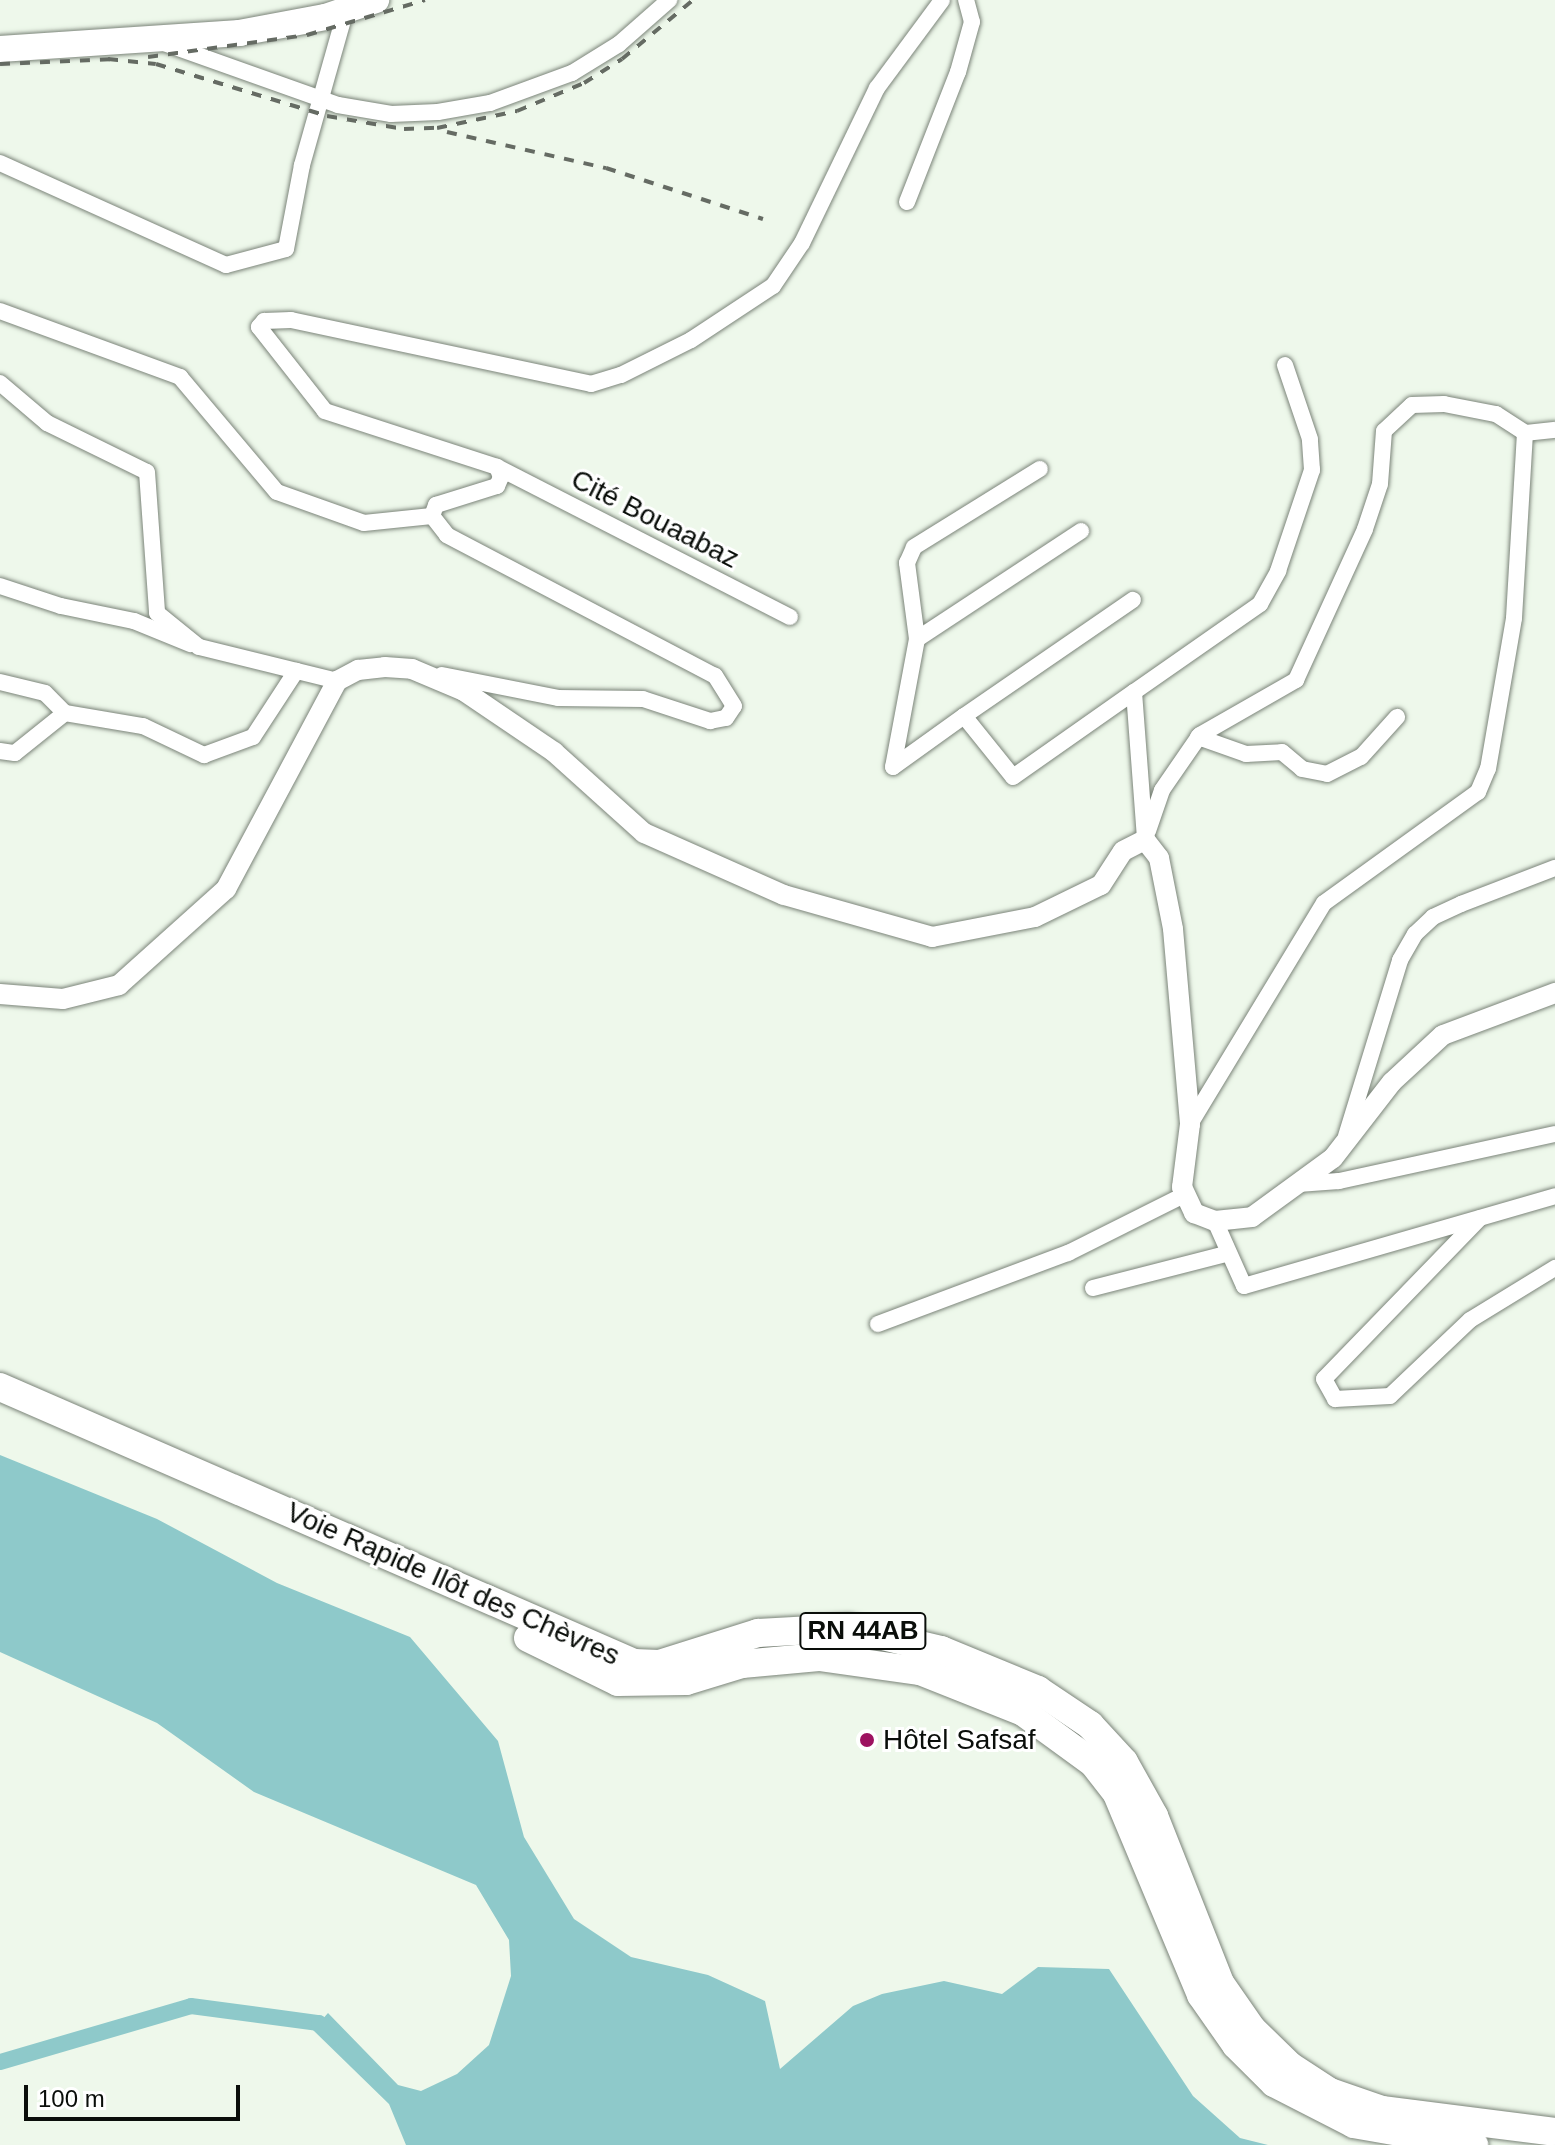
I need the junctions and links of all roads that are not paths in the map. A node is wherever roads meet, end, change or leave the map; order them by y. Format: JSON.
{"nodes":[{"id":1,"x":376,"y":0,"type":"edge"},
{"id":2,"x":669,"y":0,"type":"edge"},
{"id":3,"x":942,"y":0,"type":"edge"},
{"id":4,"x":966,"y":0,"type":"edge"},
{"id":5,"x":346,"y":10,"type":"junction"},
{"id":6,"x":159,"y":41,"type":"junction"},
{"id":7,"x":0,"y":49,"type":"edge"},
{"id":8,"x":320,"y":98,"type":"junction"},
{"id":9,"x":0,"y":163,"type":"edge"},
{"id":10,"x":907,"y":202,"type":"dead end"},
{"id":11,"x":0,"y":311,"type":"edge"},
{"id":12,"x":1285,"y":365,"type":"dead end"},
{"id":13,"x":0,"y":383,"type":"edge"},
{"id":14,"x":1555,"y":430,"type":"edge"},
{"id":15,"x":1525,"y":433,"type":"junction"},
{"id":16,"x":497,"y":467,"type":"junction"},
{"id":17,"x":1040,"y":469,"type":"dead end"},
{"id":18,"x":432,"y":516,"type":"junction"},
{"id":19,"x":1081,"y":531,"type":"dead end"},
{"id":20,"x":0,"y":586,"type":"edge"},
{"id":21,"x":1133,"y":600,"type":"dead end"},
{"id":22,"x":790,"y":617,"type":"dead end"},
{"id":23,"x":917,"y":639,"type":"junction"},
{"id":24,"x":199,"y":647,"type":"junction"},
{"id":25,"x":412,"y":669,"type":"junction"},
{"id":26,"x":296,"y":671,"type":"junction"},
{"id":27,"x":337,"y":681,"type":"junction"},
{"id":28,"x":0,"y":682,"type":"edge"},
{"id":29,"x":1134,"y":692,"type":"junction"},
{"id":30,"x":65,"y":713,"type":"junction"},
{"id":31,"x":964,"y":716,"type":"junction"},
{"id":32,"x":1397,"y":717,"type":"dead end"},
{"id":33,"x":1198,"y":737,"type":"junction"},
{"id":34,"x":0,"y":751,"type":"edge"},
{"id":35,"x":1145,"y":840,"type":"junction"},
{"id":36,"x":1555,"y":868,"type":"edge"},
{"id":37,"x":1555,"y":993,"type":"edge"},
{"id":38,"x":0,"y":994,"type":"edge"},
{"id":39,"x":1190,"y":1124,"type":"junction"},
{"id":40,"x":1555,"y":1134,"type":"edge"},
{"id":41,"x":1343,"y":1145,"type":"junction"},
{"id":42,"x":1298,"y":1184,"type":"junction"},
{"id":43,"x":1186,"y":1194,"type":"junction"},
{"id":44,"x":1555,"y":1196,"type":"edge"},
{"id":45,"x":1480,"y":1218,"type":"junction"},
{"id":46,"x":1215,"y":1221,"type":"junction"},
{"id":47,"x":1229,"y":1253,"type":"junction"},
{"id":48,"x":1555,"y":1268,"type":"edge"},
{"id":49,"x":1093,"y":1288,"type":"dead end"},
{"id":50,"x":878,"y":1324,"type":"dead end"},
{"id":51,"x":0,"y":1387,"type":"edge"},
{"id":52,"x":0,"y":1406,"type":"edge"},
{"id":53,"x":1555,"y":2132,"type":"edge"},
{"id":54,"x":1474,"y":2145,"type":"edge"}],
"edges":[{"from":1,"to":5,"type":"main road"},
{"from":2,"to":8,"type":"street"},
{"from":3,"to":16,"type":"street","name":"Cité Bouaabaz"},
{"from":4,"to":10,"type":"street"},
{"from":5,"to":6,"type":"main road"},
{"from":5,"to":8,"type":"street"},
{"from":6,"to":7,"type":"main road"},
{"from":6,"to":8,"type":"street"},
{"from":8,"to":9,"type":"street"},
{"from":11,"to":18,"type":"street"},
{"from":12,"to":29,"type":"street"},
{"from":13,"to":24,"type":"street"},
{"from":14,"to":15,"type":"street"},
{"from":15,"to":33,"type":"street"},
{"from":15,"to":39,"type":"street"},
{"from":16,"to":18,"type":"street"},
{"from":16,"to":22,"type":"street","name":"Cité Bouaabaz"},
{"from":17,"to":23,"type":"street"},
{"from":18,"to":25,"type":"street"},
{"from":19,"to":23,"type":"street"},
{"from":20,"to":24,"type":"street"},
{"from":21,"to":31,"type":"street"},
{"from":23,"to":31,"type":"street"},
{"from":24,"to":26,"type":"street"},
{"from":25,"to":27,"type":"street"},
{"from":25,"to":35,"type":"street"},
{"from":26,"to":27,"type":"street"},
{"from":26,"to":30,"type":"street"},
{"from":27,"to":38,"type":"street"},
{"from":28,"to":30,"type":"street"},
{"from":29,"to":31,"type":"street"},
{"from":29,"to":35,"type":"street"},
{"from":30,"to":34,"type":"street"},
{"from":32,"to":33,"type":"street"},
{"from":33,"to":35,"type":"street"},
{"from":35,"to":39,"type":"street"},
{"from":36,"to":41,"type":"street"},
{"from":37,"to":41,"type":"street"},
{"from":39,"to":43,"type":"street"},
{"from":40,"to":42,"type":"street"},
{"from":41,"to":42,"type":"street"},
{"from":42,"to":46,"type":"street"},
{"from":43,"to":46,"type":"street"},
{"from":43,"to":50,"type":"street"},
{"from":44,"to":45,"type":"street"},
{"from":45,"to":47,"type":"street"},
{"from":45,"to":48,"type":"street"},
{"from":46,"to":47,"type":"street"},
{"from":47,"to":49,"type":"street"},
{"from":51,"to":53,"type":"highway","name":"Voie Rapide Ilôt des Chèvres","number":"RN 44AB"},
{"from":52,"to":54,"type":"highway","name":"Voie Rapide Ilôt des Chèvres","number":"RN 44AB"}]}
